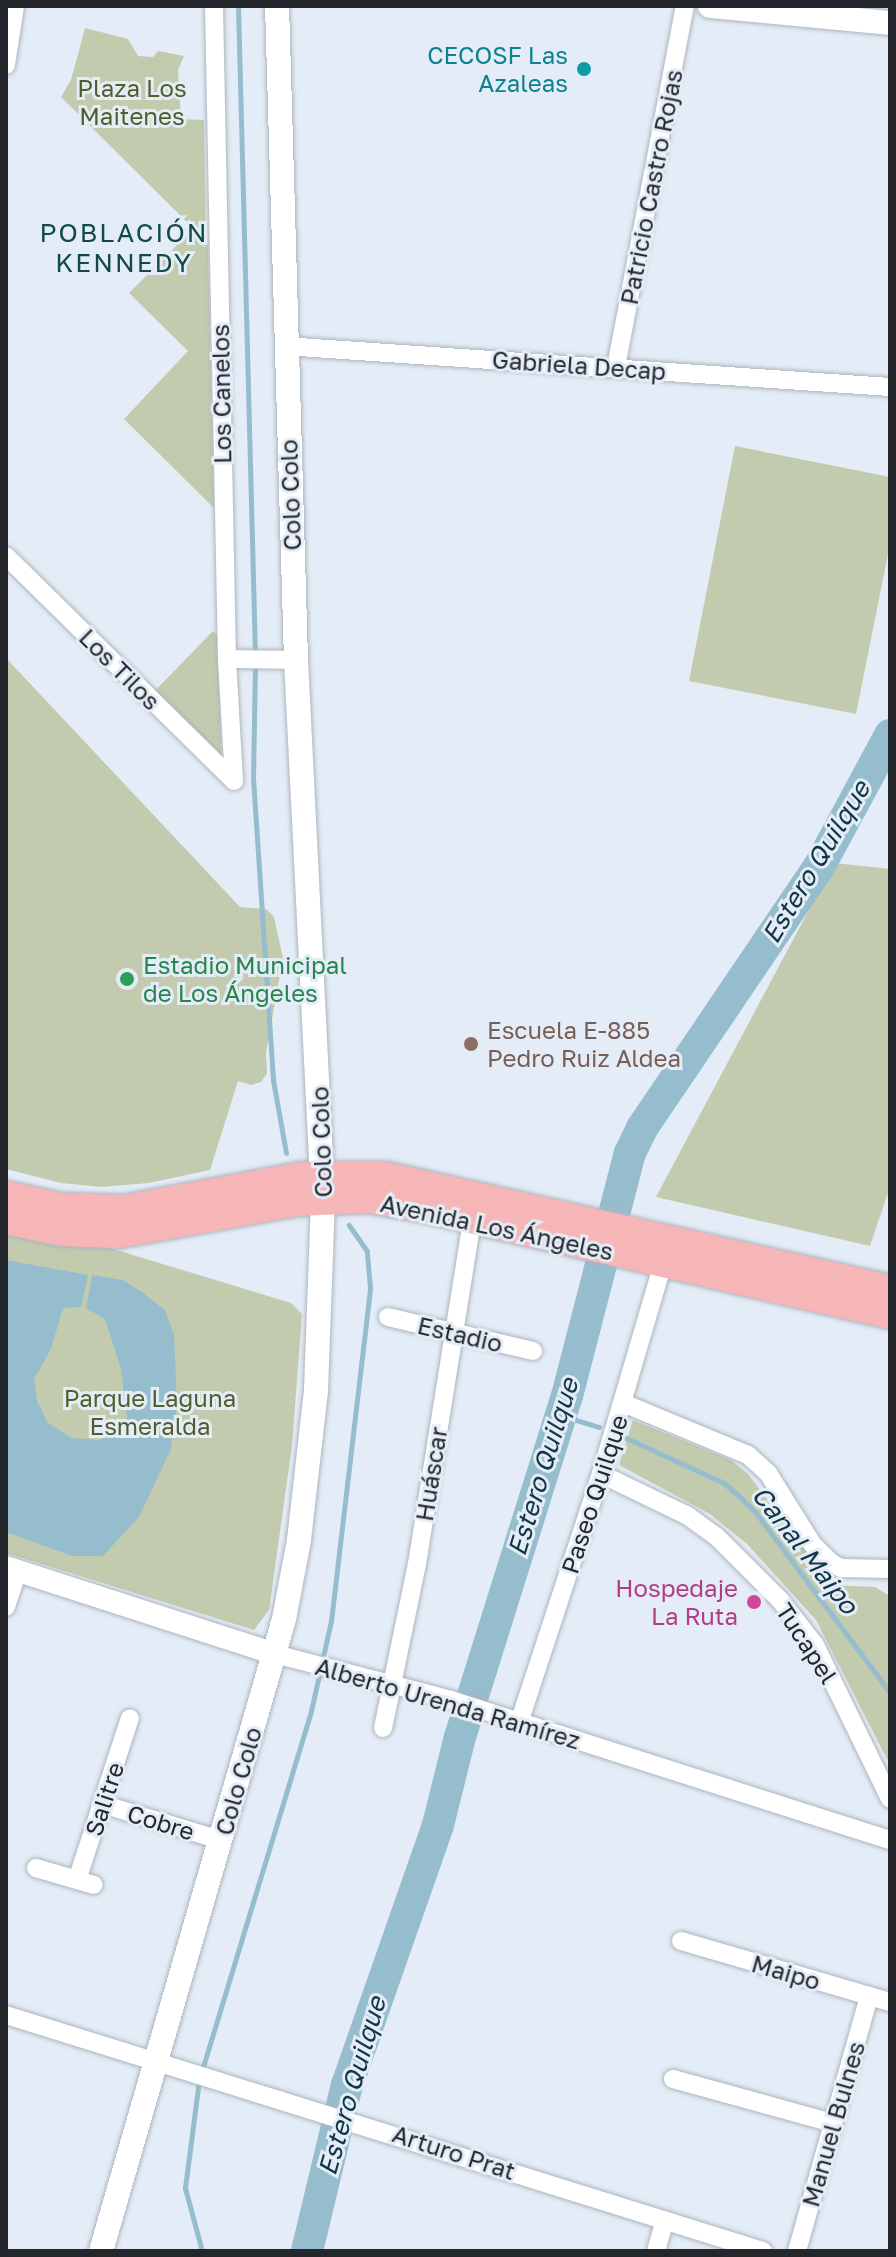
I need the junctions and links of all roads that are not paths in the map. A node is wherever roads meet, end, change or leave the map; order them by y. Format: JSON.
{"nodes":[{"id":1,"x":15,"y":6,"type":"edge"},
{"id":2,"x":214,"y":6,"type":"edge"},
{"id":3,"x":277,"y":6,"type":"edge"},
{"id":4,"x":685,"y":6,"type":"edge"},
{"id":5,"x":710,"y":6,"type":"edge"},
{"id":6,"x":890,"y":23,"type":"edge"},
{"id":7,"x":6,"y":65,"type":"edge"},
{"id":8,"x":284,"y":346,"type":"junction"},
{"id":9,"x":616,"y":367,"type":"junction"},
{"id":10,"x":882,"y":387,"type":"edge"},
{"id":11,"x":6,"y":556,"type":"edge"},
{"id":12,"x":227,"y":659,"type":"junction"},
{"id":13,"x":287,"y":660,"type":"junction"},
{"id":14,"x":234,"y":781,"type":"joint"},
{"id":15,"x":323,"y":1186,"type":"junction"},
{"id":16,"x":6,"y":1195,"type":"edge"},
{"id":17,"x":472,"y":1219,"type":"junction"},
{"id":18,"x":6,"y":1220,"type":"edge"},
{"id":19,"x":590,"y":1233,"type":"junction"},
{"id":20,"x":625,"y":1241,"type":"junction"},
{"id":21,"x":663,"y":1263,"type":"junction"},
{"id":22,"x":890,"y":1289,"type":"edge"},
{"id":23,"x":890,"y":1315,"type":"edge"},
{"id":24,"x":388,"y":1317,"type":"dead end"},
{"id":25,"x":452,"y":1334,"type":"junction"},
{"id":26,"x":533,"y":1351,"type":"dead end"},
{"id":27,"x":623,"y":1403,"type":"junction"},
{"id":28,"x":601,"y":1474,"type":"junction"},
{"id":29,"x":12,"y":1569,"type":"edge"},
{"id":30,"x":890,"y":1569,"type":"edge"},
{"id":31,"x":6,"y":1607,"type":"edge"},
{"id":32,"x":275,"y":1654,"type":"junction"},
{"id":33,"x":395,"y":1685,"type":"junction"},
{"id":34,"x":130,"y":1718,"type":"dead end"},
{"id":35,"x":519,"y":1723,"type":"junction"},
{"id":36,"x":383,"y":1728,"type":"dead end"},
{"id":37,"x":890,"y":1799,"type":"edge"},
{"id":38,"x":102,"y":1804,"type":"junction"},
{"id":39,"x":220,"y":1840,"type":"junction"},
{"id":40,"x":890,"y":1840,"type":"edge"},
{"id":41,"x":36,"y":1868,"type":"dead end"},
{"id":42,"x":681,"y":1941,"type":"dead end"},
{"id":43,"x":869,"y":1996,"type":"junction"},
{"id":44,"x":890,"y":2002,"type":"edge"},
{"id":45,"x":6,"y":2015,"type":"edge"},
{"id":46,"x":155,"y":2061,"type":"junction"},
{"id":47,"x":673,"y":2079,"type":"dead end"},
{"id":48,"x":833,"y":2123,"type":"junction"},
{"id":49,"x":665,"y":2220,"type":"junction"},
{"id":50,"x":101,"y":2251,"type":"edge"},
{"id":51,"x":656,"y":2251,"type":"edge"},
{"id":52,"x":763,"y":2251,"type":"edge"},
{"id":53,"x":797,"y":2251,"type":"edge"}],
"edges":[{"from":1,"to":7,"type":"street"},
{"from":2,"to":12,"type":"street","name":"Los Canelos"},
{"from":3,"to":8,"type":"main road","name":"Colo Colo"},
{"from":4,"to":9,"type":"street","name":"Patricio Castro Rojas"},
{"from":5,"to":6,"type":"main road"},
{"from":8,"to":9,"type":"street","name":"Gabriela Decap"},
{"from":8,"to":13,"type":"main road","name":"Colo Colo"},
{"from":9,"to":10,"type":"street","name":"Gabriela Decap"},
{"from":11,"to":14,"type":"street","name":"Los Tilos"},
{"from":12,"to":13,"type":"street"},
{"from":12,"to":14,"type":"street","name":"Los Canelos"},
{"from":13,"to":15,"type":"main road","name":"Colo Colo"},
{"from":15,"to":16,"type":"main road","name":"Avenida Los Ángeles"},
{"from":15,"to":17,"type":"main road","name":"Avenida Los Ángeles"},
{"from":15,"to":18,"type":"main road","name":"Avenida Los Ángeles"},
{"from":15,"to":19,"type":"main road","name":"Avenida Los Ángeles"},
{"from":15,"to":32,"type":"main road","name":"Colo Colo"},
{"from":17,"to":19,"type":"main road","name":"Avenida Los Ángeles"},
{"from":17,"to":25,"type":"street","name":"Huáscar"},
{"from":19,"to":20,"type":"main road","name":"Avenida Los Ángeles"},
{"from":20,"to":21,"type":"main road","name":"Avenida Los Ángeles"},
{"from":20,"to":22,"type":"main road","name":"Avenida Los Ángeles"},
{"from":21,"to":23,"type":"main road","name":"Avenida Los Ángeles"},
{"from":21,"to":27,"type":"street","name":"Paseo Quilque"},
{"from":24,"to":25,"type":"street","name":"Estadio"},
{"from":25,"to":26,"type":"street","name":"Estadio"},
{"from":25,"to":33,"type":"street","name":"Huáscar"},
{"from":27,"to":28,"type":"street","name":"Paseo Quilque"},
{"from":27,"to":30,"type":"street"},
{"from":28,"to":35,"type":"street","name":"Paseo Quilque"},
{"from":28,"to":37,"type":"street","name":"Tucapel"},
{"from":29,"to":31,"type":"street"},
{"from":29,"to":32,"type":"street","name":"Alberto Urenda Ramírez"},
{"from":32,"to":33,"type":"street","name":"Alberto Urenda Ramírez"},
{"from":32,"to":39,"type":"main road","name":"Colo Colo"},
{"from":33,"to":35,"type":"street","name":"Alberto Urenda Ramírez"},
{"from":33,"to":36,"type":"street","name":"Huáscar"},
{"from":34,"to":38,"type":"street","name":"Salitre"},
{"from":35,"to":40,"type":"street","name":"Alberto Urenda Ramírez"},
{"from":38,"to":39,"type":"street","name":"Cobre"},
{"from":38,"to":41,"type":"street","name":"Salitre"},
{"from":39,"to":46,"type":"main road","name":"Colo Colo"},
{"from":42,"to":43,"type":"street","name":"Maipo"},
{"from":43,"to":44,"type":"street","name":"Maipo"},
{"from":43,"to":48,"type":"street","name":"Manuel Bulnes"},
{"from":45,"to":46,"type":"street","name":"Arturo Prat"},
{"from":46,"to":49,"type":"street","name":"Arturo Prat"},
{"from":46,"to":50,"type":"main road","name":"Colo Colo"},
{"from":47,"to":48,"type":"street"},
{"from":48,"to":53,"type":"street","name":"Manuel Bulnes"},
{"from":49,"to":51,"type":"street"},
{"from":49,"to":52,"type":"street","name":"Arturo Prat"}]}
